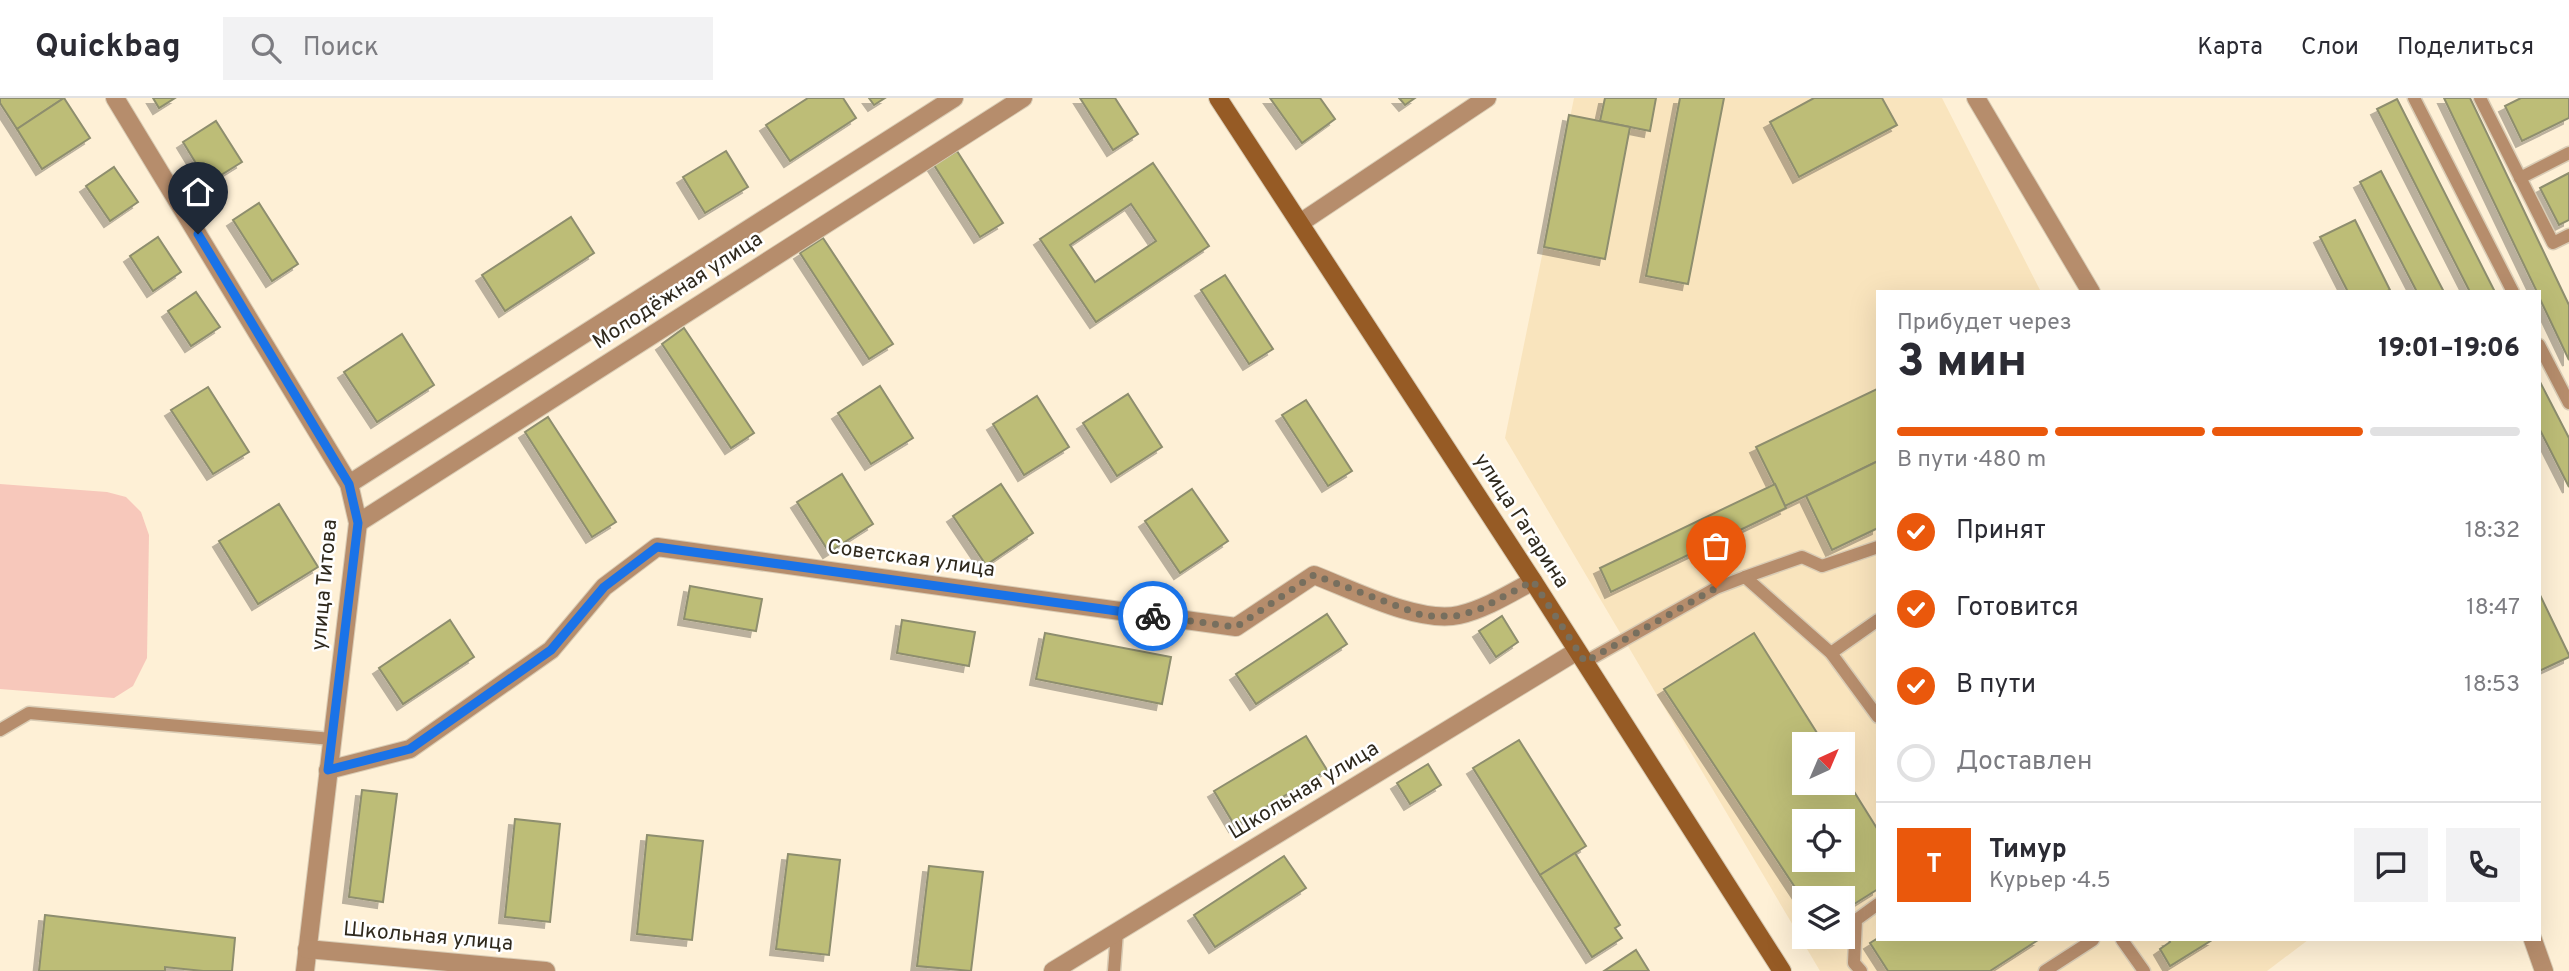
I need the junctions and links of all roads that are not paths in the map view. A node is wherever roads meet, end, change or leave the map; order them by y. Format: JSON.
{"nodes":[{"id":1,"x":116,"y":98,"type":"edge"},
{"id":2,"x":954,"y":98,"type":"edge"},
{"id":3,"x":1023,"y":98,"type":"edge"},
{"id":4,"x":1218,"y":98,"type":"edge"},
{"id":5,"x":1487,"y":98,"type":"edge"},
{"id":6,"x":1976,"y":98,"type":"edge"},
{"id":7,"x":2414,"y":98,"type":"edge"},
{"id":8,"x":2484,"y":99,"type":"edge"},
{"id":9,"x":2569,"y":153,"type":"edge"},
{"id":10,"x":2520,"y":178,"type":"junction"},
{"id":11,"x":1300,"y":223,"type":"junction"},
{"id":12,"x":2569,"y":235,"type":"edge"},
{"id":13,"x":2090,"y":290,"type":"edge"},
{"id":14,"x":2512,"y":290,"type":"edge"},
{"id":15,"x":2541,"y":349,"type":"edge"},
{"id":16,"x":2569,"y":403,"type":"edge"},
{"id":17,"x":349,"y":484,"type":"junction"},
{"id":18,"x":358,"y":523,"type":"junction"},
{"id":19,"x":1876,"y":548,"type":"edge"},
{"id":20,"x":1745,"y":577,"type":"junction"},
{"id":21,"x":1533,"y":581,"type":"junction"},
{"id":22,"x":1876,"y":621,"type":"edge"},
{"id":23,"x":1832,"y":653,"type":"junction"},
{"id":24,"x":1581,"y":657,"type":"junction"},
{"id":25,"x":1876,"y":714,"type":"edge"},
{"id":26,"x":0,"y":730,"type":"edge"},
{"id":27,"x":332,"y":739,"type":"junction"},
{"id":28,"x":328,"y":770,"type":"junction"},
{"id":29,"x":1876,"y":905,"type":"edge"},
{"id":30,"x":1117,"y":932,"type":"junction"},
{"id":31,"x":2091,"y":941,"type":"edge"},
{"id":32,"x":2123,"y":941,"type":"edge"},
{"id":33,"x":2533,"y":941,"type":"edge"},
{"id":34,"x":307,"y":949,"type":"junction"},
{"id":35,"x":305,"y":971,"type":"edge"},
{"id":36,"x":546,"y":971,"type":"edge"},
{"id":37,"x":1053,"y":971,"type":"edge"},
{"id":38,"x":1114,"y":971,"type":"edge"},
{"id":39,"x":1782,"y":971,"type":"edge"},
{"id":40,"x":1861,"y":971,"type":"edge"},
{"id":41,"x":2045,"y":971,"type":"edge"},
{"id":42,"x":2144,"y":971,"type":"edge"},
{"id":43,"x":2544,"y":971,"type":"edge"}],
"edges":[{"from":1,"to":17,"type":"street","name":"улица Титова"},
{"from":2,"to":17,"type":"street","name":"Молодёжная улица"},
{"from":3,"to":18,"type":"street","name":"Молодёжная улица"},
{"from":4,"to":11,"type":"main road","name":"улица Гагарина"},
{"from":5,"to":11,"type":"street"},
{"from":6,"to":13,"type":"street"},
{"from":7,"to":14,"type":"lane"},
{"from":8,"to":10,"type":"lane"},
{"from":9,"to":10,"type":"lane"},
{"from":10,"to":12,"type":"lane"},
{"from":11,"to":21,"type":"main road","name":"улица Гагарина"},
{"from":15,"to":16,"type":"lane"},
{"from":17,"to":18,"type":"street","name":"улица Титова"},
{"from":18,"to":27,"type":"street","name":"улица Титова"},
{"from":19,"to":20,"type":"lane"},
{"from":20,"to":23,"type":"lane"},
{"from":20,"to":24,"type":"lane"},
{"from":21,"to":24,"type":"main road","name":"улица Гагарина"},
{"from":21,"to":28,"type":"street","name":"Советская улица"},
{"from":22,"to":23,"type":"lane"},
{"from":23,"to":25,"type":"lane"},
{"from":24,"to":30,"type":"street","name":"Школьная улица"},
{"from":24,"to":39,"type":"main road","name":"улица Гагарина"},
{"from":26,"to":27,"type":"lane"},
{"from":27,"to":28,"type":"street","name":"улица Титова"},
{"from":28,"to":34,"type":"street","name":"улица Титова"},
{"from":29,"to":40,"type":"lane"},
{"from":30,"to":37,"type":"street","name":"Школьная улица"},
{"from":30,"to":38,"type":"lane"},
{"from":31,"to":41,"type":"lane"},
{"from":32,"to":42,"type":"lane"},
{"from":33,"to":43,"type":"street"},
{"from":34,"to":35,"type":"street","name":"улица Титова"},
{"from":34,"to":36,"type":"street","name":"Школьная улица"}]}
